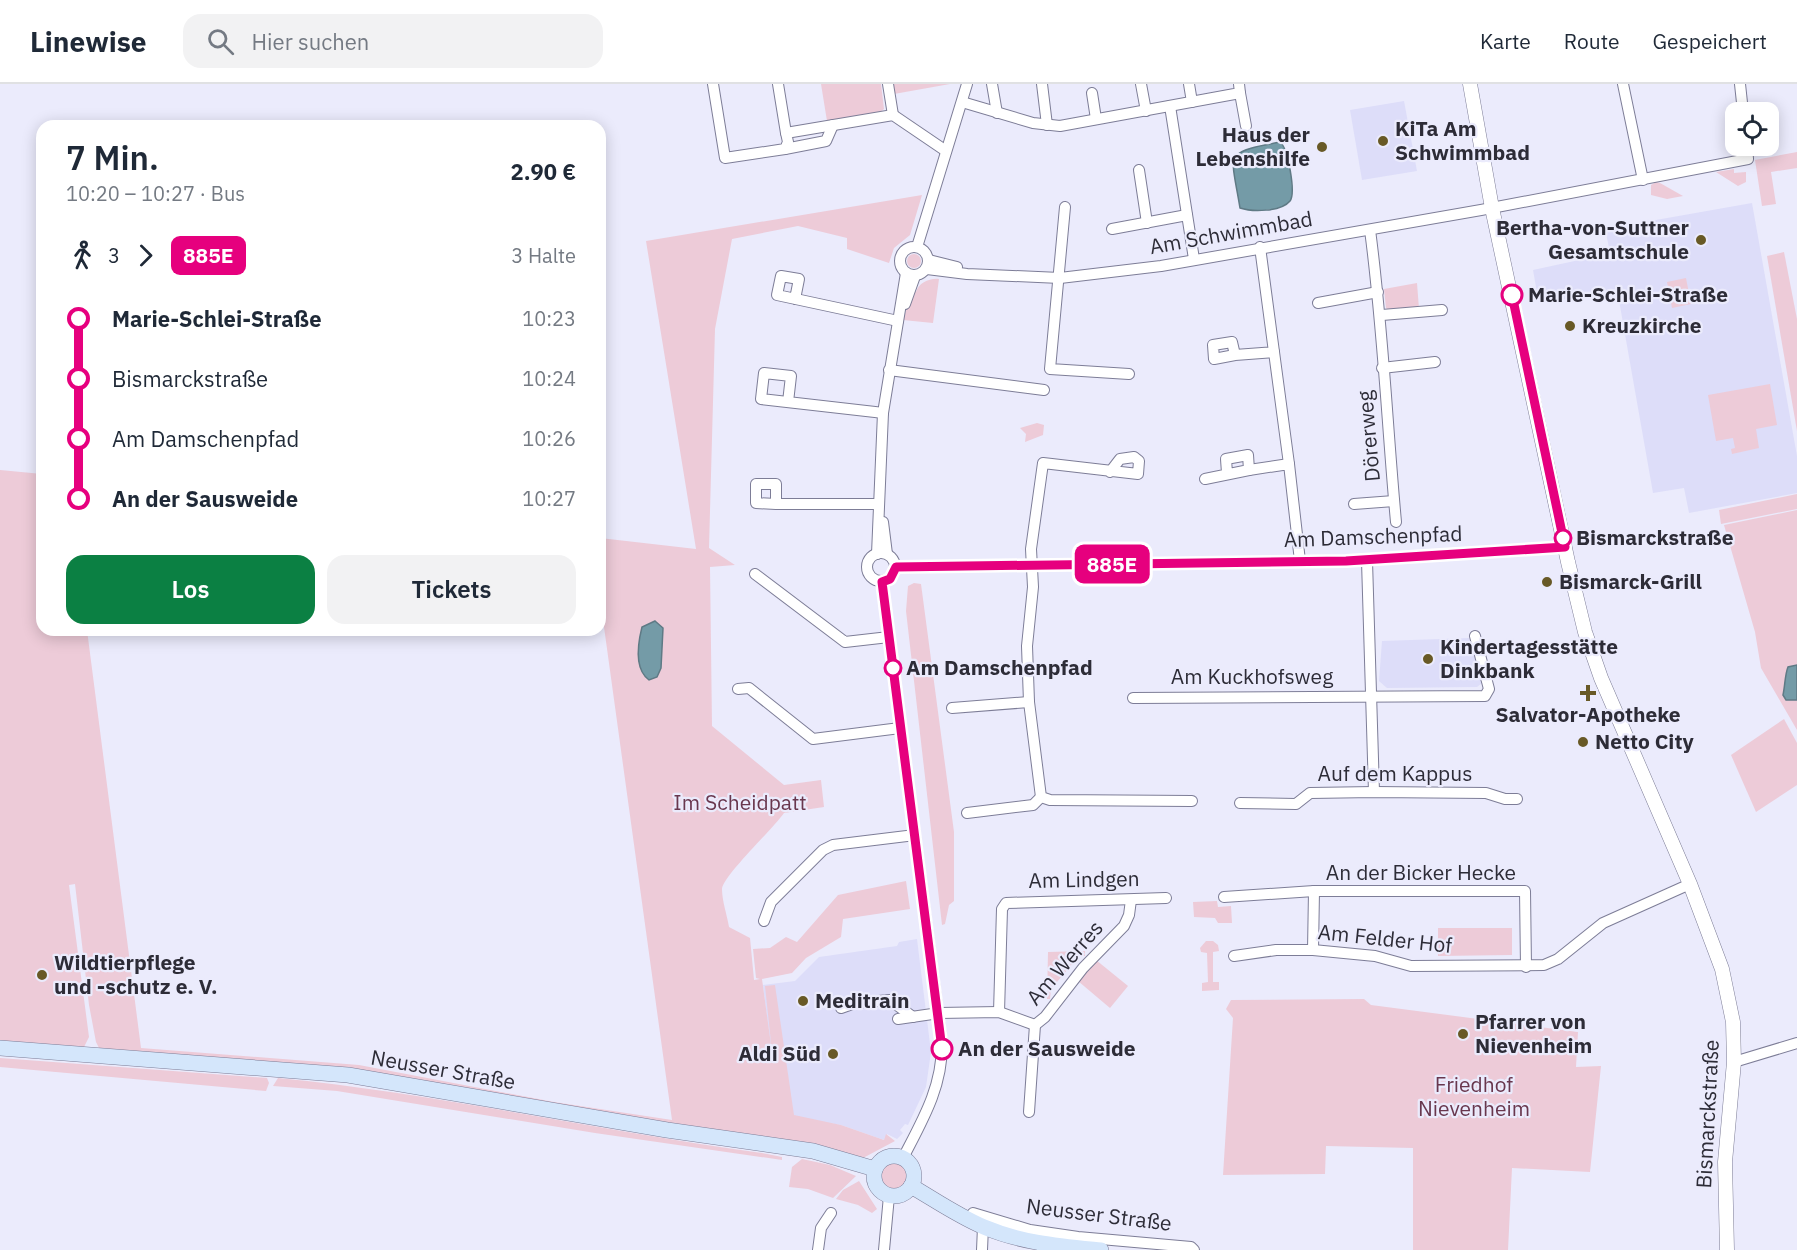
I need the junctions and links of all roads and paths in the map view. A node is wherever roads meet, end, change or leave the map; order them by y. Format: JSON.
{"nodes":[{"id":1,"x":713,"y":84,"type":"edge"},
{"id":2,"x":778,"y":84,"type":"edge"},
{"id":3,"x":888,"y":84,"type":"edge"},
{"id":4,"x":967,"y":84,"type":"edge"},
{"id":5,"x":992,"y":84,"type":"edge"},
{"id":6,"x":1042,"y":84,"type":"edge"},
{"id":7,"x":1141,"y":84,"type":"edge"},
{"id":8,"x":1190,"y":84,"type":"edge"},
{"id":9,"x":1470,"y":84,"type":"edge"},
{"id":10,"x":1623,"y":84,"type":"edge"},
{"id":11,"x":1740,"y":84,"type":"edge"},
{"id":12,"x":1240,"y":89,"type":"edge"},
{"id":13,"x":1092,"y":93,"type":"dead end"},
{"id":14,"x":962,"y":102,"type":"junction"},
{"id":15,"x":1192,"y":102,"type":"junction"},
{"id":16,"x":1742,"y":102,"type":"edge"},
{"id":17,"x":1170,"y":106,"type":"junction"},
{"id":18,"x":1146,"y":111,"type":"junction"},
{"id":19,"x":997,"y":113,"type":"junction"},
{"id":20,"x":893,"y":116,"type":"junction"},
{"id":21,"x":1096,"y":119,"type":"junction"},
{"id":22,"x":833,"y":125,"type":"junction"},
{"id":23,"x":1047,"y":125,"type":"junction"},
{"id":24,"x":1246,"y":126,"type":"dead end"},
{"id":25,"x":786,"y":133,"type":"junction"},
{"id":26,"x":784,"y":149,"type":"junction"},
{"id":27,"x":946,"y":151,"type":"junction"},
{"id":28,"x":1748,"y":156,"type":"edge"},
{"id":29,"x":1139,"y":170,"type":"dead end"},
{"id":30,"x":1643,"y":180,"type":"junction"},
{"id":31,"x":1065,"y":207,"type":"dead end"},
{"id":32,"x":1492,"y":208,"type":"junction"},
{"id":33,"x":1187,"y":215,"type":"junction"},
{"id":34,"x":1147,"y":223,"type":"junction"},
{"id":35,"x":1112,"y":229,"type":"dead end"},
{"id":36,"x":1370,"y":230,"type":"junction"},
{"id":37,"x":917,"y":247,"type":"junction"},
{"id":38,"x":1260,"y":247,"type":"junction"},
{"id":39,"x":1194,"y":259,"type":"junction"},
{"id":40,"x":928,"y":265,"type":"junction"},
{"id":41,"x":911,"y":274,"type":"junction"},
{"id":42,"x":1060,"y":278,"type":"junction"},
{"id":43,"x":1378,"y":292,"type":"junction"},
{"id":44,"x":795,"y":299,"type":"dead end"},
{"id":45,"x":1318,"y":303,"type":"dead end"},
{"id":46,"x":1442,"y":310,"type":"dead end"},
{"id":47,"x":1382,"y":315,"type":"junction"},
{"id":48,"x":898,"y":321,"type":"junction"},
{"id":49,"x":1274,"y":352,"type":"junction"},
{"id":50,"x":1235,"y":355,"type":"dead end"},
{"id":51,"x":1435,"y":362,"type":"dead end"},
{"id":52,"x":1382,"y":368,"type":"junction"},
{"id":53,"x":889,"y":370,"type":"junction"},
{"id":54,"x":1129,"y":374,"type":"dead end"},
{"id":55,"x":1044,"y":390,"type":"dead end"},
{"id":56,"x":788,"y":402,"type":"dead end"},
{"id":57,"x":883,"y":413,"type":"junction"},
{"id":58,"x":1289,"y":464,"type":"junction"},
{"id":59,"x":1110,"y":472,"type":"dead end"},
{"id":60,"x":1205,"y":479,"type":"dead end"},
{"id":61,"x":1394,"y":501,"type":"junction"},
{"id":62,"x":776,"y":504,"type":"dead end"},
{"id":63,"x":1354,"y":504,"type":"dead end"},
{"id":64,"x":879,"y":507,"type":"junction"},
{"id":65,"x":1396,"y":522,"type":"dead end"},
{"id":66,"x":1565,"y":547,"type":"junction"},
{"id":67,"x":882,"y":554,"type":"junction"},
{"id":68,"x":1300,"y":561,"type":"junction"},
{"id":69,"x":1367,"y":561,"type":"junction"},
{"id":70,"x":1032,"y":565,"type":"junction"},
{"id":71,"x":896,"y":567,"type":"junction"},
{"id":72,"x":755,"y":574,"type":"dead end"},
{"id":73,"x":882,"y":582,"type":"junction"},
{"id":74,"x":1475,"y":636,"type":"dead end"},
{"id":75,"x":889,"y":637,"type":"junction"},
{"id":76,"x":738,"y":689,"type":"dead end"},
{"id":77,"x":1371,"y":696,"type":"junction"},
{"id":78,"x":1133,"y":698,"type":"dead end"},
{"id":79,"x":1029,"y":702,"type":"junction"},
{"id":80,"x":952,"y":708,"type":"dead end"},
{"id":81,"x":900,"y":728,"type":"junction"},
{"id":82,"x":1374,"y":792,"type":"junction"},
{"id":83,"x":1041,"y":797,"type":"junction"},
{"id":84,"x":1517,"y":799,"type":"dead end"},
{"id":85,"x":1192,"y":801,"type":"dead end"},
{"id":86,"x":1240,"y":803,"type":"dead end"},
{"id":87,"x":967,"y":813,"type":"dead end"},
{"id":88,"x":915,"y":835,"type":"junction"},
{"id":89,"x":1690,"y":884,"type":"junction"},
{"id":90,"x":1314,"y":891,"type":"junction"},
{"id":91,"x":1224,"y":897,"type":"dead end"},
{"id":92,"x":1166,"y":898,"type":"dead end"},
{"id":93,"x":1131,"y":900,"type":"junction"},
{"id":94,"x":764,"y":921,"type":"dead end"},
{"id":95,"x":1313,"y":950,"type":"junction"},
{"id":96,"x":1234,"y":956,"type":"dead end"},
{"id":97,"x":1526,"y":967,"type":"junction"},
{"id":98,"x":841,"y":1008,"type":"dead end"},
{"id":99,"x":999,"y":1012,"type":"junction"},
{"id":100,"x":939,"y":1013,"type":"junction"},
{"id":101,"x":913,"y":1017,"type":"junction"},
{"id":102,"x":898,"y":1019,"type":"dead end"},
{"id":103,"x":1035,"y":1025,"type":"junction"},
{"id":104,"x":1797,"y":1043,"type":"edge"},
{"id":105,"x":0,"y":1048,"type":"edge"},
{"id":106,"x":1734,"y":1062,"type":"junction"},
{"id":107,"x":1029,"y":1112,"type":"dead end"},
{"id":108,"x":903,"y":1158,"type":"junction"},
{"id":109,"x":874,"y":1169,"type":"junction"},
{"id":110,"x":911,"y":1186,"type":"junction"},
{"id":111,"x":889,"y":1196,"type":"junction"},
{"id":112,"x":831,"y":1213,"type":"dead end"},
{"id":113,"x":968,"y":1220,"type":"junction"},
{"id":114,"x":984,"y":1227,"type":"junction"},
{"id":115,"x":818,"y":1250,"type":"edge"},
{"id":116,"x":884,"y":1250,"type":"edge"},
{"id":117,"x":982,"y":1250,"type":"edge"},
{"id":118,"x":1101,"y":1250,"type":"edge"},
{"id":119,"x":1194,"y":1250,"type":"edge"},
{"id":120,"x":1727,"y":1250,"type":"edge"}],
"edges":[{"from":1,"to":26,"type":"street"},
{"from":2,"to":25,"type":"street"},
{"from":3,"to":20,"type":"street"},
{"from":4,"to":14,"type":"street"},
{"from":5,"to":19,"type":"street"},
{"from":6,"to":23,"type":"street"},
{"from":7,"to":18,"type":"street"},
{"from":8,"to":15,"type":"street"},
{"from":9,"to":32,"type":"street","name":"Bismarckstraße"},
{"from":10,"to":30,"type":"street"},
{"from":11,"to":16,"type":"street"},
{"from":12,"to":15,"type":"street"},
{"from":12,"to":24,"type":"street"},
{"from":13,"to":21,"type":"street"},
{"from":14,"to":19,"type":"street"},
{"from":14,"to":27,"type":"street"},
{"from":15,"to":17,"type":"street"},
{"from":17,"to":18,"type":"street"},
{"from":17,"to":33,"type":"street"},
{"from":18,"to":21,"type":"street"},
{"from":19,"to":23,"type":"street"},
{"from":20,"to":22,"type":"street"},
{"from":20,"to":27,"type":"street"},
{"from":21,"to":23,"type":"street"},
{"from":22,"to":25,"type":"street"},
{"from":22,"to":26,"type":"street"},
{"from":25,"to":26,"type":"street"},
{"from":27,"to":37,"type":"street"},
{"from":28,"to":30,"type":"street"},
{"from":29,"to":34,"type":"street"},
{"from":30,"to":32,"type":"street"},
{"from":31,"to":42,"type":"street"},
{"from":32,"to":36,"type":"street","name":"Am Schwimmbad"},
{"from":32,"to":66,"type":"street","name":"Bismarckstraße"},
{"from":33,"to":34,"type":"street"},
{"from":33,"to":39,"type":"street"},
{"from":34,"to":35,"type":"street"},
{"from":36,"to":38,"type":"street","name":"Am Schwimmbad"},
{"from":36,"to":43,"type":"street","name":"Dörerweg"},
{"from":37,"to":40,"type":"street"},
{"from":37,"to":41,"type":"street"},
{"from":38,"to":39,"type":"street","name":"Am Schwimmbad"},
{"from":38,"to":49,"type":"street"},
{"from":39,"to":42,"type":"street","name":"Am Schwimmbad"},
{"from":40,"to":41,"type":"street"},
{"from":40,"to":42,"type":"street","name":"Am Schwimmbad"},
{"from":41,"to":48,"type":"street"},
{"from":42,"to":54,"type":"street"},
{"from":43,"to":45,"type":"street"},
{"from":43,"to":47,"type":"street","name":"Dörerweg"},
{"from":44,"to":48,"type":"street"},
{"from":46,"to":47,"type":"street"},
{"from":47,"to":52,"type":"street","name":"Dörerweg"},
{"from":48,"to":53,"type":"street"},
{"from":49,"to":50,"type":"street"},
{"from":49,"to":58,"type":"street"},
{"from":51,"to":52,"type":"street","name":"Dörerweg"},
{"from":52,"to":61,"type":"street","name":"Dörerweg"},
{"from":53,"to":55,"type":"street"},
{"from":53,"to":57,"type":"street"},
{"from":56,"to":57,"type":"street"},
{"from":57,"to":64,"type":"street"},
{"from":58,"to":60,"type":"street"},
{"from":58,"to":68,"type":"street"},
{"from":59,"to":70,"type":"street"},
{"from":61,"to":63,"type":"street","name":"Dörerweg"},
{"from":61,"to":65,"type":"street","name":"Dörerweg"},
{"from":62,"to":64,"type":"street"},
{"from":64,"to":67,"type":"street"},
{"from":66,"to":69,"type":"street","name":"Am Damschenpfad"},
{"from":66,"to":89,"type":"street","name":"Bismarckstraße"},
{"from":67,"to":71,"type":"street"},
{"from":67,"to":73,"type":"street"},
{"from":68,"to":69,"type":"street","name":"Am Damschenpfad"},
{"from":68,"to":70,"type":"street","name":"Am Damschenpfad"},
{"from":69,"to":77,"type":"street"},
{"from":70,"to":71,"type":"street","name":"Am Damschenpfad"},
{"from":70,"to":79,"type":"street"},
{"from":71,"to":73,"type":"street"},
{"from":72,"to":75,"type":"street"},
{"from":73,"to":75,"type":"street"},
{"from":74,"to":77,"type":"street","name":"Am Kuckhofsweg"},
{"from":75,"to":81,"type":"street"},
{"from":76,"to":81,"type":"street"},
{"from":77,"to":78,"type":"street","name":"Am Kuckhofsweg"},
{"from":77,"to":82,"type":"street"},
{"from":79,"to":80,"type":"street"},
{"from":79,"to":83,"type":"street"},
{"from":81,"to":88,"type":"street"},
{"from":82,"to":84,"type":"street","name":"Auf dem Kappus"},
{"from":82,"to":86,"type":"street","name":"Auf dem Kappus"},
{"from":83,"to":85,"type":"street"},
{"from":83,"to":87,"type":"street"},
{"from":88,"to":94,"type":"street"},
{"from":88,"to":100,"type":"street"},
{"from":89,"to":97,"type":"street","name":"Am Felder Hof"},
{"from":89,"to":106,"type":"street","name":"Bismarckstraße"},
{"from":90,"to":91,"type":"street","name":"An der Bicker Hecke"},
{"from":90,"to":95,"type":"street","name":"An der Bicker Hecke"},
{"from":90,"to":97,"type":"street","name":"An der Bicker Hecke"},
{"from":92,"to":93,"type":"street","name":"Am Lindgen"},
{"from":93,"to":99,"type":"street","name":"Am Lindgen"},
{"from":93,"to":103,"type":"street","name":"Am Werres"},
{"from":95,"to":96,"type":"street","name":"Am Felder Hof"},
{"from":95,"to":97,"type":"street","name":"Am Felder Hof"},
{"from":98,"to":101,"type":"street"},
{"from":99,"to":100,"type":"street","name":"Am Werres"},
{"from":99,"to":103,"type":"street","name":"Am Werres"},
{"from":100,"to":101,"type":"street"},
{"from":100,"to":108,"type":"street"},
{"from":101,"to":102,"type":"street"},
{"from":103,"to":107,"type":"street"},
{"from":104,"to":106,"type":"street"},
{"from":105,"to":109,"type":"main road","name":"Neusser Straße"},
{"from":106,"to":120,"type":"street","name":"Bismarckstraße"},
{"from":108,"to":109,"type":"main road"},
{"from":108,"to":110,"type":"main road"},
{"from":109,"to":111,"type":"main road"},
{"from":110,"to":111,"type":"main road"},
{"from":110,"to":113,"type":"main road","name":"Neusser Straße"},
{"from":111,"to":116,"type":"street"},
{"from":112,"to":115,"type":"street"},
{"from":113,"to":114,"type":"main road","name":"Neusser Straße"},
{"from":113,"to":119,"type":"street","name":"Neusser Straße"},
{"from":114,"to":117,"type":"street"},
{"from":114,"to":118,"type":"main road","name":"Neusser Straße"}]}
